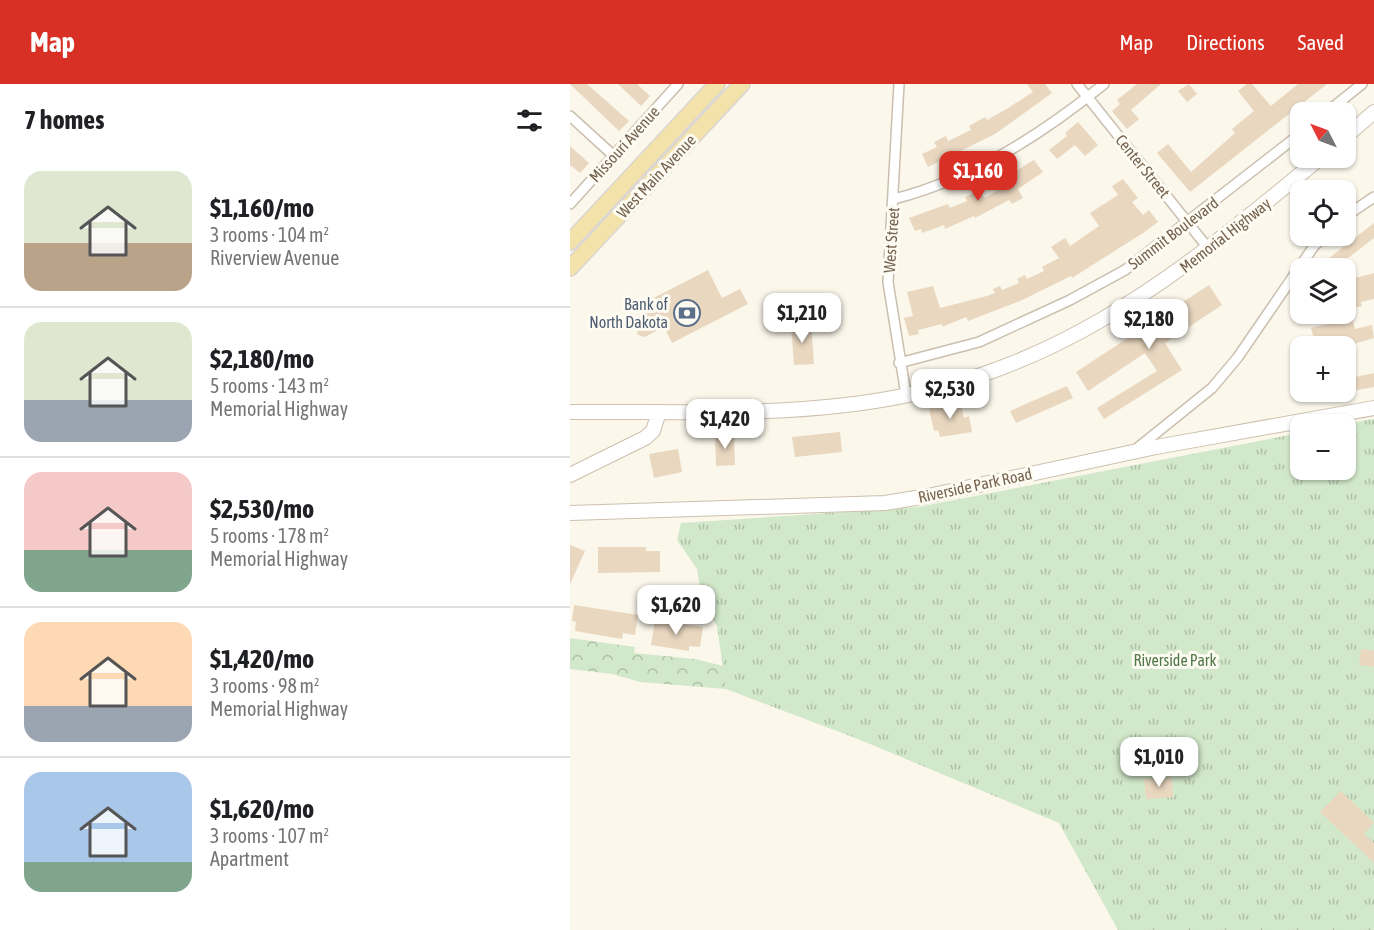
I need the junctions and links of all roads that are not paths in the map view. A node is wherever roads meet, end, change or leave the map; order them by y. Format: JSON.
{"nodes":[{"id":1,"x":678,"y":84,"type":"edge"},
{"id":2,"x":717,"y":84,"type":"edge"},
{"id":3,"x":742,"y":84,"type":"edge"},
{"id":4,"x":899,"y":84,"type":"edge"},
{"id":5,"x":1077,"y":84,"type":"edge"},
{"id":6,"x":1104,"y":84,"type":"edge"},
{"id":7,"x":1362,"y":84,"type":"edge"},
{"id":8,"x":1088,"y":97,"type":"junction"},
{"id":9,"x":1340,"y":102,"type":"edge"},
{"id":10,"x":1374,"y":112,"type":"edge"},
{"id":11,"x":570,"y":116,"type":"edge"},
{"id":12,"x":1356,"y":127,"type":"edge"},
{"id":13,"x":1290,"y":142,"type":"edge"},
{"id":14,"x":614,"y":156,"type":"junction"},
{"id":15,"x":1308,"y":168,"type":"edge"},
{"id":16,"x":1374,"y":197,"type":"edge"},
{"id":17,"x":894,"y":199,"type":"junction"},
{"id":18,"x":570,"y":204,"type":"edge"},
{"id":19,"x":1356,"y":209,"type":"edge"},
{"id":20,"x":1188,"y":222,"type":"junction"},
{"id":21,"x":570,"y":242,"type":"edge"},
{"id":22,"x":1314,"y":246,"type":"edge"},
{"id":23,"x":1208,"y":248,"type":"junction"},
{"id":24,"x":570,"y":268,"type":"edge"},
{"id":25,"x":899,"y":363,"type":"junction"},
{"id":26,"x":906,"y":395,"type":"junction"},
{"id":27,"x":1374,"y":408,"type":"edge"},
{"id":28,"x":570,"y":412,"type":"edge"},
{"id":29,"x":659,"y":412,"type":"junction"},
{"id":30,"x":1131,"y":453,"type":"junction"},
{"id":31,"x":570,"y":475,"type":"edge"},
{"id":32,"x":570,"y":513,"type":"edge"}],
"edges":[{"from":1,"to":14,"type":"street","name":"Missouri Avenue"},
{"from":2,"to":21,"type":"main road","name":"West Main Avenue"},
{"from":3,"to":24,"type":"main road","name":"West Main Avenue"},
{"from":4,"to":17,"type":"street","name":"West Street"},
{"from":5,"to":8,"type":"street","name":"Center Street"},
{"from":6,"to":8,"type":"street"},
{"from":7,"to":9,"type":"street"},
{"from":8,"to":17,"type":"street"},
{"from":8,"to":20,"type":"street","name":"Center Street"},
{"from":10,"to":12,"type":"main road"},
{"from":11,"to":14,"type":"street"},
{"from":13,"to":20,"type":"street","name":"Summit Boulevard"},
{"from":14,"to":18,"type":"street","name":"Missouri Avenue"},
{"from":15,"to":23,"type":"main road","name":"Memorial Highway"},
{"from":16,"to":19,"type":"street"},
{"from":17,"to":25,"type":"street","name":"West Street"},
{"from":20,"to":23,"type":"street","name":"Center Street"},
{"from":20,"to":25,"type":"street","name":"Summit Boulevard"},
{"from":22,"to":30,"type":"street"},
{"from":23,"to":26,"type":"main road","name":"Memorial Highway"},
{"from":25,"to":26,"type":"street","name":"West Street"},
{"from":26,"to":29,"type":"main road","name":"Memorial Highway"},
{"from":27,"to":30,"type":"main road","name":"Riverside Park Road"},
{"from":28,"to":29,"type":"main road","name":"Memorial Highway"},
{"from":29,"to":31,"type":"main road"},
{"from":30,"to":32,"type":"main road","name":"Riverside Park Road"}]}
